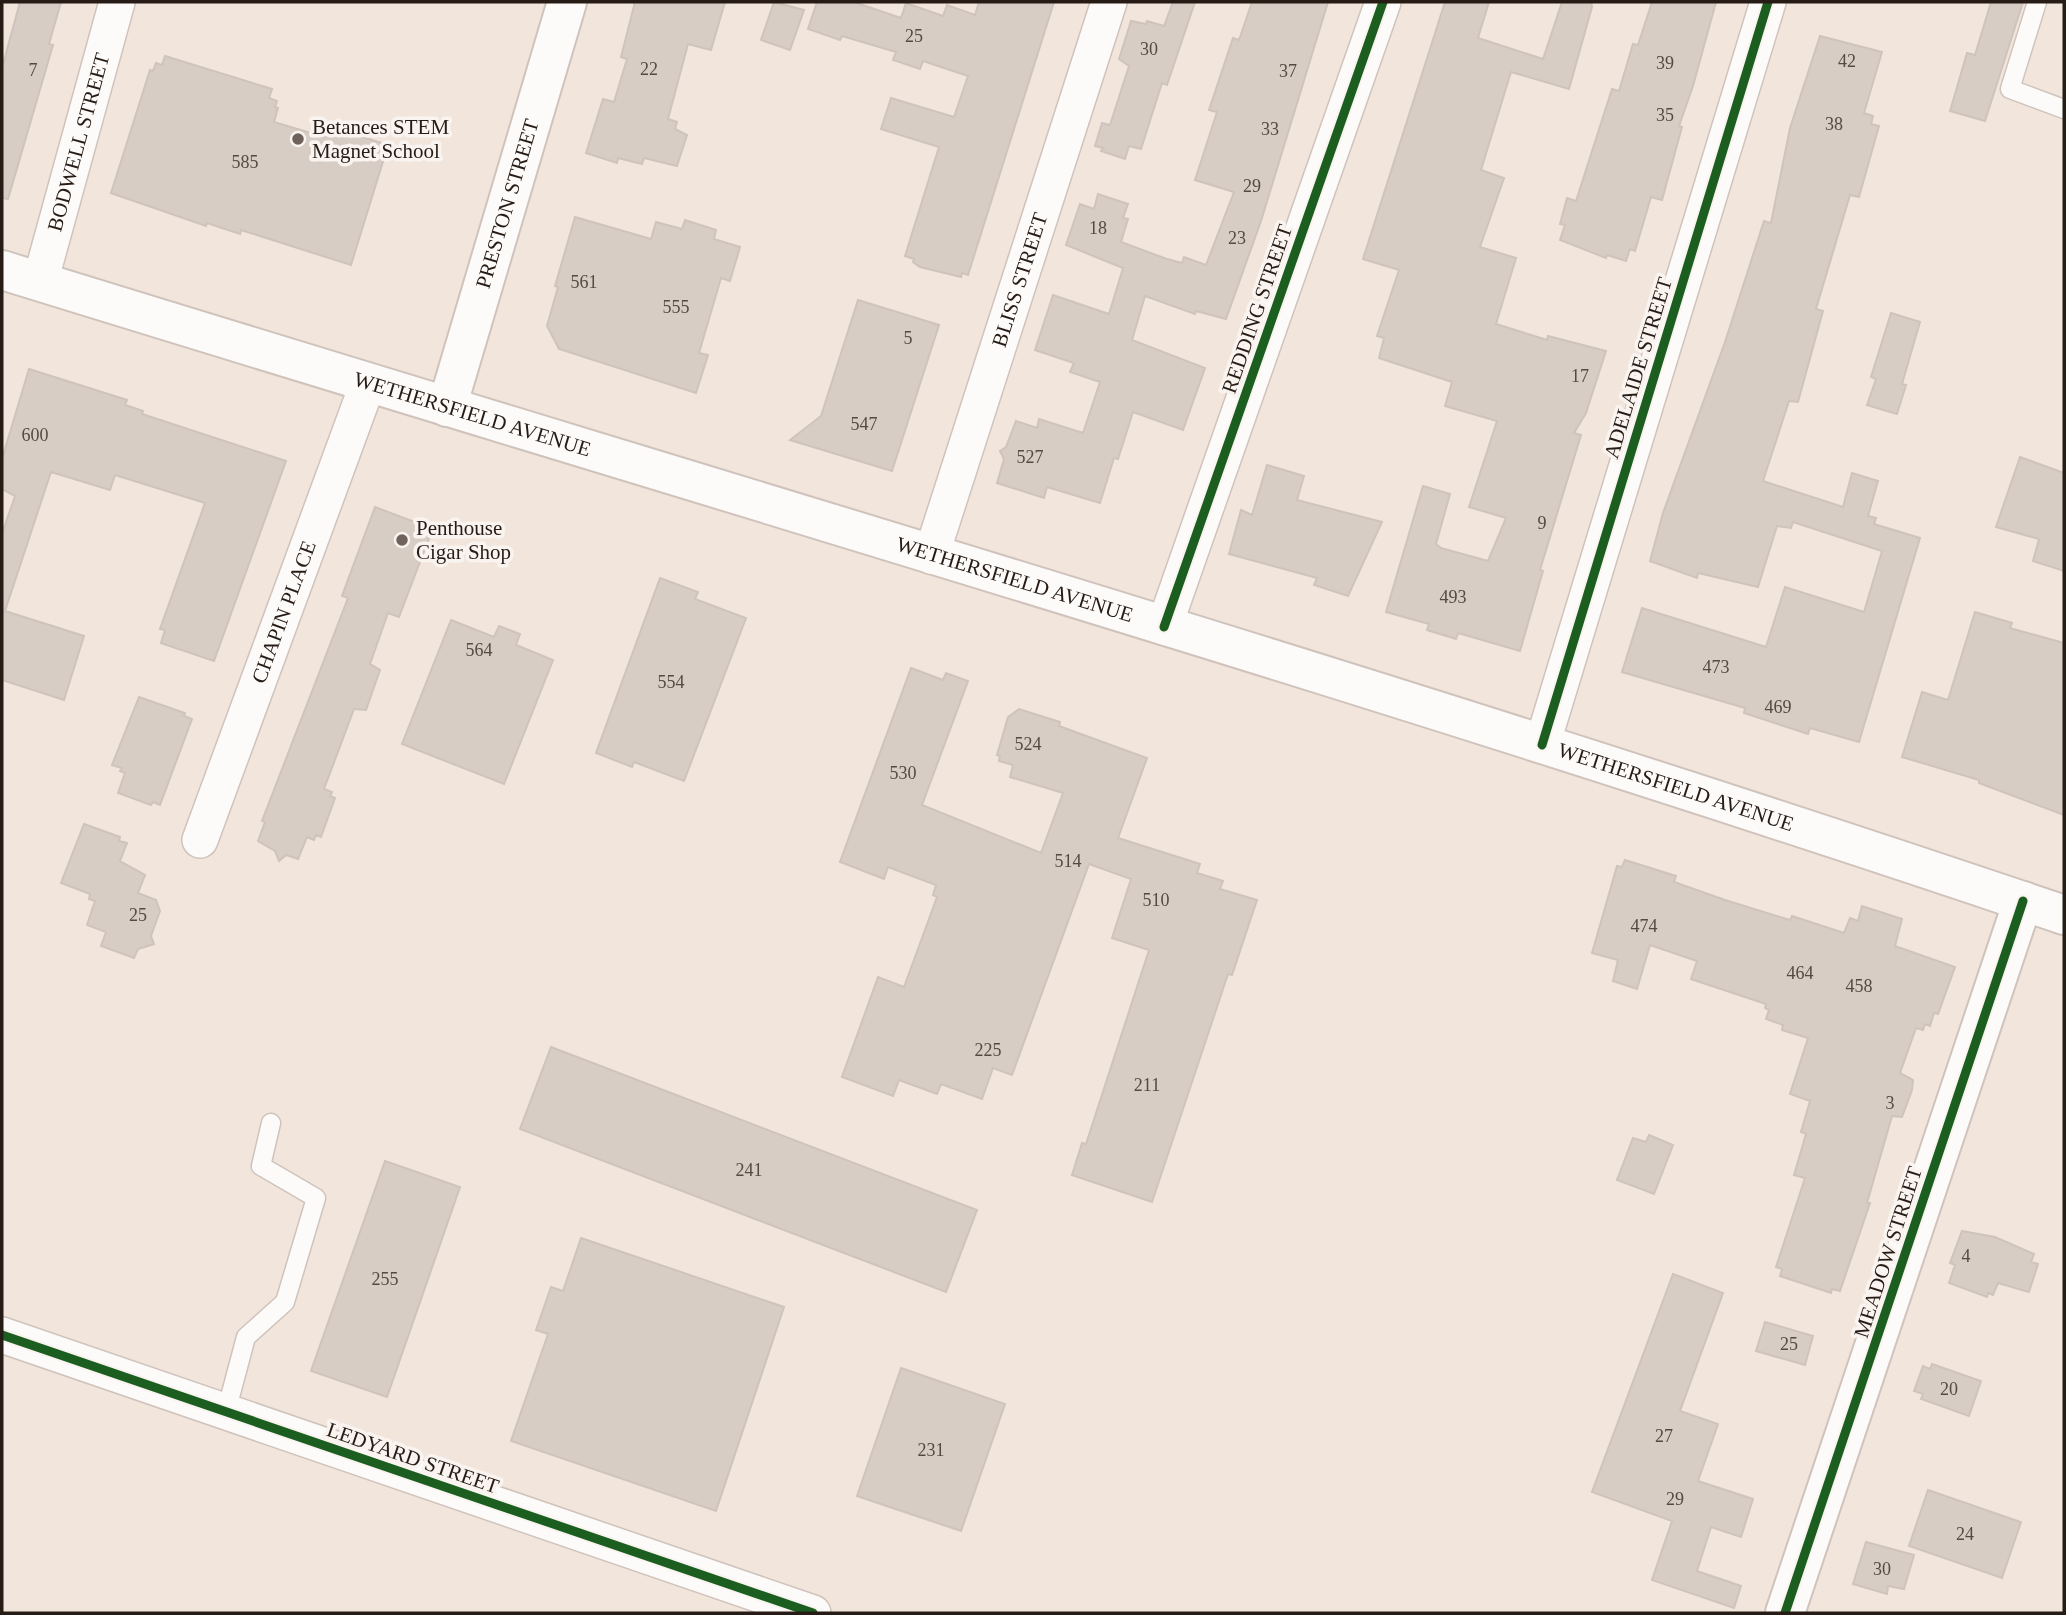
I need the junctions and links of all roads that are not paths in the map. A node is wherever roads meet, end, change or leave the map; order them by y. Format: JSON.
{"nodes":[{"id":1,"x":117,"y":2,"type":"edge"},
{"id":2,"x":567,"y":2,"type":"edge"},
{"id":3,"x":1109,"y":2,"type":"edge"},
{"id":4,"x":1383,"y":2,"type":"edge"},
{"id":5,"x":1768,"y":2,"type":"edge"},
{"id":6,"x":2037,"y":2,"type":"edge"},
{"id":7,"x":2064,"y":109,"type":"edge"},
{"id":8,"x":2,"y":270,"type":"edge"},
{"id":9,"x":40,"y":282,"type":"junction"},
{"id":10,"x":368,"y":383,"type":"junction"},
{"id":11,"x":447,"y":407,"type":"junction"},
{"id":12,"x":930,"y":555,"type":"junction"},
{"id":13,"x":1164,"y":627,"type":"junction"},
{"id":14,"x":1542,"y":744,"type":"junction"},
{"id":15,"x":200,"y":840,"type":"dead end"},
{"id":16,"x":2023,"y":901,"type":"junction"},
{"id":17,"x":2064,"y":915,"type":"edge"},
{"id":18,"x":271,"y":1123,"type":"dead end"},
{"id":19,"x":2,"y":1335,"type":"edge"},
{"id":20,"x":226,"y":1412,"type":"junction"},
{"id":21,"x":813,"y":1613,"type":"edge"},
{"id":22,"x":1785,"y":1613,"type":"edge"}],
"edges":[{"from":1,"to":9,"type":"street","name":"BODWELL STREET"},
{"from":2,"to":11,"type":"main road","name":"PRESTON STREET"},
{"from":3,"to":12,"type":"street","name":"BLISS STREET"},
{"from":4,"to":13,"type":"street","name":"REDDING STREET"},
{"from":5,"to":14,"type":"street","name":"ADELAIDE STREET"},
{"from":6,"to":7,"type":"lane"},
{"from":8,"to":9,"type":"main road","name":"WETHERSFIELD AVENUE"},
{"from":9,"to":10,"type":"main road","name":"WETHERSFIELD AVENUE"},
{"from":10,"to":11,"type":"main road","name":"WETHERSFIELD AVENUE"},
{"from":10,"to":15,"type":"street","name":"CHAPIN PLACE"},
{"from":11,"to":12,"type":"main road","name":"WETHERSFIELD AVENUE"},
{"from":12,"to":13,"type":"main road","name":"WETHERSFIELD AVENUE"},
{"from":13,"to":14,"type":"main road","name":"WETHERSFIELD AVENUE"},
{"from":14,"to":16,"type":"main road","name":"WETHERSFIELD AVENUE"},
{"from":16,"to":17,"type":"main road","name":"WETHERSFIELD AVENUE"},
{"from":16,"to":22,"type":"main road","name":"MEADOW STREET"},
{"from":18,"to":20,"type":"lane"},
{"from":19,"to":20,"type":"street","name":"LEDYARD STREET"},
{"from":20,"to":21,"type":"street","name":"LEDYARD STREET"}]}
